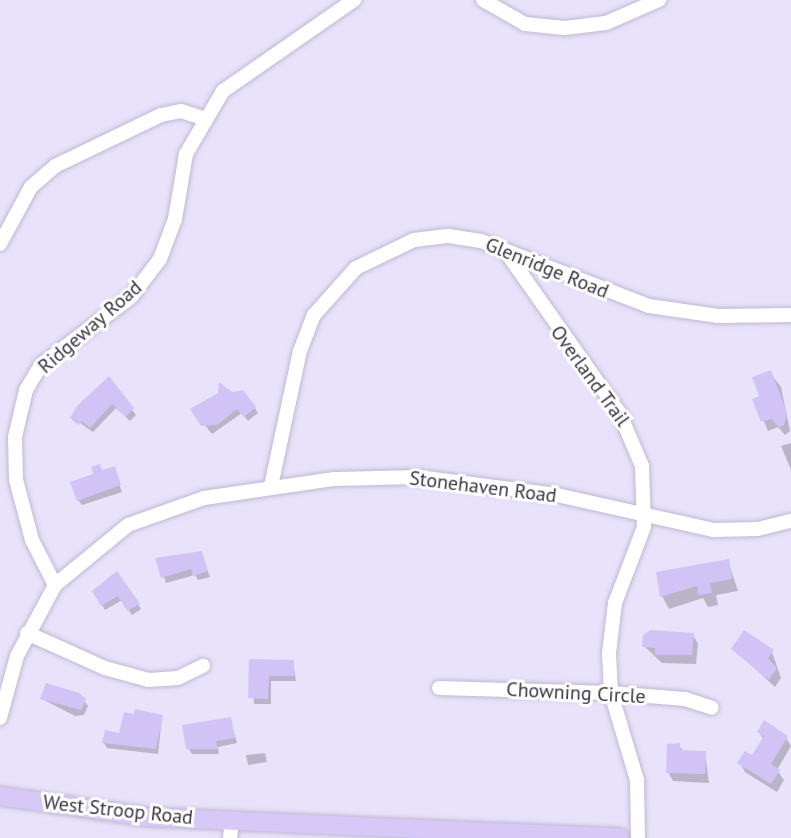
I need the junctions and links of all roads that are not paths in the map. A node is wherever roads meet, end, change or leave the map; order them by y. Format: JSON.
{"nodes":[{"id":1,"x":354,"y":0,"type":"edge"},
{"id":2,"x":483,"y":0,"type":"edge"},
{"id":3,"x":659,"y":0,"type":"edge"},
{"id":4,"x":203,"y":118,"type":"junction"},
{"id":5,"x":0,"y":244,"type":"edge"},
{"id":6,"x":506,"y":252,"type":"junction"},
{"id":7,"x":791,"y":315,"type":"edge"},
{"id":8,"x":271,"y":486,"type":"junction"},
{"id":9,"x":643,"y":515,"type":"junction"},
{"id":10,"x":791,"y":521,"type":"edge"},
{"id":11,"x":55,"y":585,"type":"junction"},
{"id":12,"x":27,"y":633,"type":"junction"},
{"id":13,"x":203,"y":666,"type":"dead end"},
{"id":14,"x":439,"y":688,"type":"dead end"},
{"id":15,"x":611,"y":693,"type":"junction"},
{"id":16,"x":1,"y":700,"type":"edge"},
{"id":17,"x":712,"y":708,"type":"dead end"},
{"id":18,"x":0,"y":718,"type":"edge"},
{"id":19,"x":0,"y":796,"type":"edge"},
{"id":20,"x":231,"y":829,"type":"edge"},
{"id":21,"x":620,"y":838,"type":"edge"},
{"id":22,"x":638,"y":838,"type":"edge"}],
"edges":[{"from":1,"to":4,"type":"street","name":"Ridgeway Road"},
{"from":2,"to":3,"type":"street"},
{"from":4,"to":5,"type":"street"},
{"from":4,"to":11,"type":"street","name":"Ridgeway Road"},
{"from":6,"to":7,"type":"street","name":"Glenridge Road"},
{"from":6,"to":8,"type":"street","name":"Glenridge Road"},
{"from":6,"to":9,"type":"street","name":"Overland Trail"},
{"from":8,"to":9,"type":"street","name":"Stonehaven Road"},
{"from":8,"to":11,"type":"street","name":"Stonehaven Road"},
{"from":9,"to":10,"type":"street","name":"Stonehaven Road"},
{"from":9,"to":15,"type":"street","name":"Overland Trail"},
{"from":11,"to":12,"type":"street"},
{"from":12,"to":13,"type":"street"},
{"from":12,"to":16,"type":"street"},
{"from":14,"to":15,"type":"street","name":"Chowning Circle"},
{"from":15,"to":17,"type":"street","name":"Chowning Circle"},
{"from":15,"to":22,"type":"street","name":"Overland Trail"},
{"from":16,"to":18,"type":"street"},
{"from":19,"to":20,"type":"main road","name":"West Stroop Road"},
{"from":20,"to":21,"type":"main road","name":"West Stroop Road"}]}
